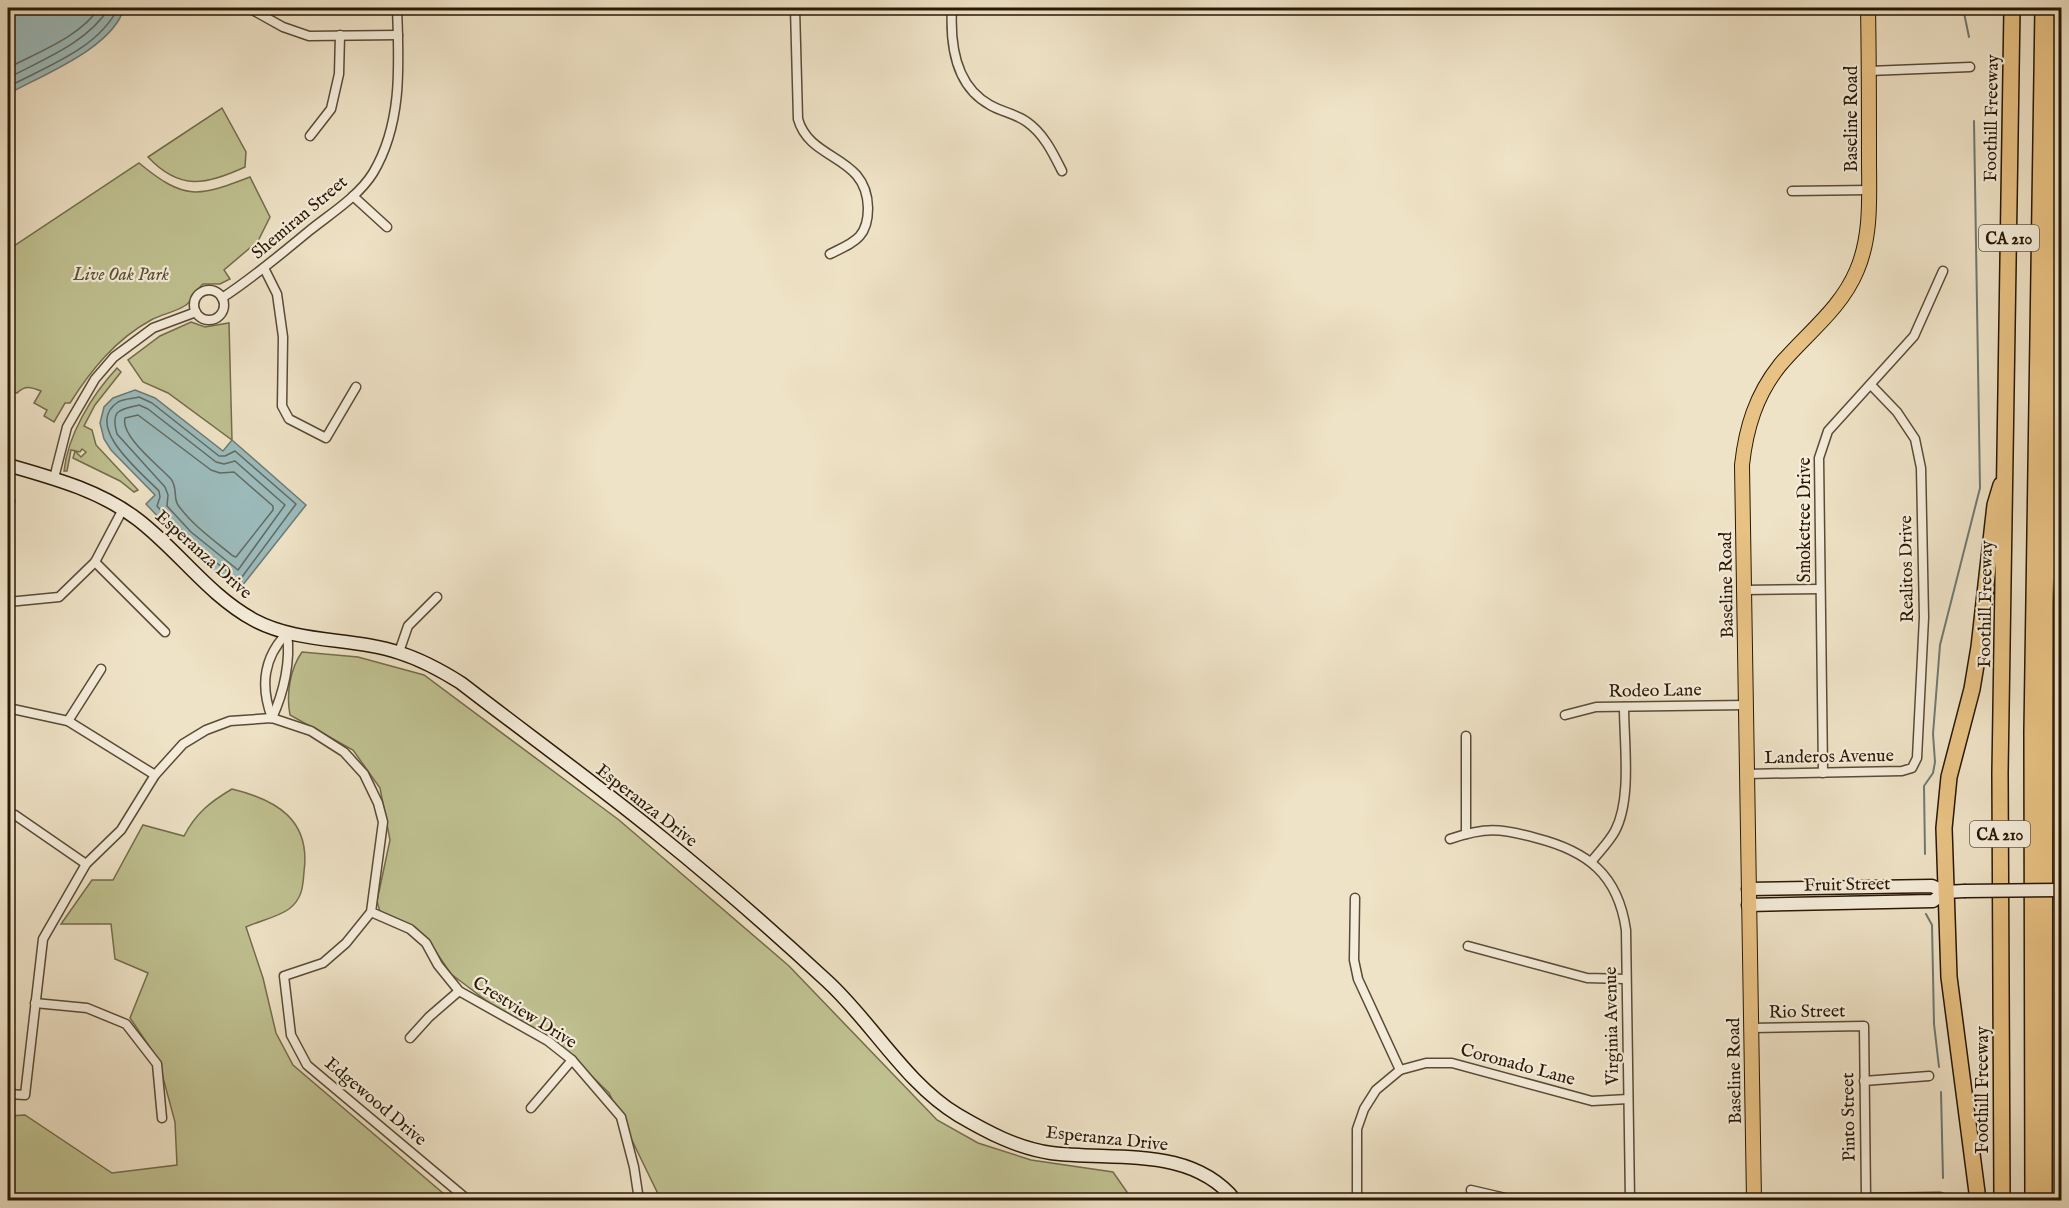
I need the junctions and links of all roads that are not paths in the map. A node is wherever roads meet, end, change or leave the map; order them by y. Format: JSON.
{"nodes":[{"id":1,"x":249,"y":8,"type":"edge"},
{"id":2,"x":397,"y":8,"type":"edge"},
{"id":3,"x":795,"y":8,"type":"edge"},
{"id":4,"x":952,"y":8,"type":"edge"},
{"id":5,"x":1868,"y":8,"type":"edge"},
{"id":6,"x":2012,"y":8,"type":"edge"},
{"id":7,"x":2022,"y":8,"type":"edge"},
{"id":8,"x":2043,"y":8,"type":"edge"},
{"id":9,"x":2056,"y":8,"type":"edge"},
{"id":10,"x":340,"y":35,"type":"junction"},
{"id":11,"x":398,"y":35,"type":"junction"},
{"id":12,"x":1970,"y":67,"type":"dead end"},
{"id":13,"x":1869,"y":71,"type":"junction"},
{"id":14,"x":310,"y":136,"type":"dead end"},
{"id":15,"x":1062,"y":171,"type":"dead end"},
{"id":16,"x":1869,"y":190,"type":"junction"},
{"id":17,"x":1792,"y":191,"type":"dead end"},
{"id":18,"x":353,"y":196,"type":"junction"},
{"id":19,"x":387,"y":227,"type":"dead end"},
{"id":20,"x":830,"y":254,"type":"dead end"},
{"id":21,"x":264,"y":268,"type":"junction"},
{"id":22,"x":1943,"y":272,"type":"dead end"},
{"id":23,"x":222,"y":297,"type":"junction"},
{"id":24,"x":196,"y":312,"type":"junction"},
{"id":25,"x":1871,"y":386,"type":"junction"},
{"id":26,"x":356,"y":387,"type":"dead end"},
{"id":27,"x":8,"y":465,"type":"edge"},
{"id":28,"x":2006,"y":468,"type":"junction"},
{"id":29,"x":54,"y":478,"type":"junction"},
{"id":30,"x":2047,"y":502,"type":"junction"},
{"id":31,"x":123,"y":508,"type":"junction"},
{"id":32,"x":94,"y":561,"type":"junction"},
{"id":33,"x":1820,"y":589,"type":"junction"},
{"id":34,"x":1744,"y":590,"type":"junction"},
{"id":35,"x":437,"y":597,"type":"dead end"},
{"id":36,"x":8,"y":602,"type":"edge"},
{"id":37,"x":2061,"y":604,"type":"edge"},
{"id":38,"x":165,"y":632,"type":"dead end"},
{"id":39,"x":287,"y":633,"type":"junction"},
{"id":40,"x":399,"y":652,"type":"junction"},
{"id":41,"x":101,"y":669,"type":"dead end"},
{"id":42,"x":282,"y":684,"type":"junction"},
{"id":43,"x":265,"y":685,"type":"junction"},
{"id":44,"x":1746,"y":705,"type":"junction"},
{"id":45,"x":1624,"y":706,"type":"junction"},
{"id":46,"x":8,"y":708,"type":"edge"},
{"id":47,"x":1565,"y":715,"type":"dead end"},
{"id":48,"x":272,"y":718,"type":"junction"},
{"id":49,"x":68,"y":721,"type":"junction"},
{"id":50,"x":1466,"y":736,"type":"dead end"},
{"id":51,"x":1912,"y":768,"type":"joint"},
{"id":52,"x":1823,"y":773,"type":"junction"},
{"id":53,"x":1747,"y":774,"type":"junction"},
{"id":54,"x":154,"y":775,"type":"junction"},
{"id":55,"x":8,"y":814,"type":"edge"},
{"id":56,"x":1466,"y":834,"type":"junction"},
{"id":57,"x":1450,"y":839,"type":"dead end"},
{"id":58,"x":1592,"y":861,"type":"junction"},
{"id":59,"x":86,"y":864,"type":"junction"},
{"id":60,"x":1748,"y":890,"type":"junction"},
{"id":61,"x":2061,"y":890,"type":"edge"},
{"id":62,"x":1945,"y":892,"type":"junction"},
{"id":63,"x":1355,"y":898,"type":"dead end"},
{"id":64,"x":1748,"y":905,"type":"junction"},
{"id":65,"x":370,"y":912,"type":"junction"},
{"id":66,"x":1468,"y":946,"type":"dead end"},
{"id":67,"x":1626,"y":979,"type":"junction"},
{"id":68,"x":459,"y":991,"type":"junction"},
{"id":69,"x":35,"y":1003,"type":"junction"},
{"id":70,"x":1864,"y":1026,"type":"joint"},
{"id":71,"x":1751,"y":1028,"type":"junction"},
{"id":72,"x":410,"y":1038,"type":"dead end"},
{"id":73,"x":572,"y":1060,"type":"junction"},
{"id":74,"x":1400,"y":1070,"type":"junction"},
{"id":75,"x":1929,"y":1076,"type":"dead end"},
{"id":76,"x":1864,"y":1081,"type":"junction"},
{"id":77,"x":8,"y":1094,"type":"edge"},
{"id":78,"x":1628,"y":1099,"type":"junction"},
{"id":79,"x":531,"y":1108,"type":"dead end"},
{"id":80,"x":162,"y":1118,"type":"dead end"},
{"id":81,"x":1471,"y":1190,"type":"dead end"},
{"id":82,"x":468,"y":1200,"type":"edge"},
{"id":83,"x":637,"y":1200,"type":"edge"},
{"id":84,"x":1235,"y":1200,"type":"edge"},
{"id":85,"x":1357,"y":1200,"type":"edge"},
{"id":86,"x":1514,"y":1200,"type":"edge"},
{"id":87,"x":1630,"y":1200,"type":"edge"},
{"id":88,"x":1754,"y":1200,"type":"edge"},
{"id":89,"x":1946,"y":1200,"type":"edge"},
{"id":90,"x":1978,"y":1200,"type":"edge"},
{"id":91,"x":2002,"y":1200,"type":"edge"},
{"id":92,"x":2012,"y":1200,"type":"edge"},
{"id":93,"x":2033,"y":1200,"type":"edge"},
{"id":94,"x":2044,"y":1200,"type":"edge"}],
"edges":[{"from":1,"to":10,"type":"street"},
{"from":2,"to":11,"type":"street","name":"Shemiran Street"},
{"from":3,"to":20,"type":"street"},
{"from":4,"to":15,"type":"street"},
{"from":5,"to":13,"type":"main road","name":"Baseline Road"},
{"from":6,"to":28,"type":"highway","name":"Foothill Freeway","number":"CA 210"},
{"from":7,"to":92,"type":"highway"},
{"from":8,"to":93,"type":"highway"},
{"from":9,"to":30,"type":"highway","number":"CA 210"},
{"from":10,"to":11,"type":"street"},
{"from":10,"to":14,"type":"street"},
{"from":11,"to":18,"type":"street","name":"Shemiran Street"},
{"from":12,"to":13,"type":"street"},
{"from":13,"to":16,"type":"main road","name":"Baseline Road"},
{"from":16,"to":17,"type":"street"},
{"from":16,"to":34,"type":"main road","name":"Baseline Road"},
{"from":18,"to":19,"type":"street"},
{"from":18,"to":21,"type":"street","name":"Shemiran Street"},
{"from":21,"to":23,"type":"street","name":"Shemiran Street"},
{"from":21,"to":26,"type":"street"},
{"from":22,"to":25,"type":"street","name":"Smoketree Drive"},
{"from":23,"to":24,"type":"street"},
{"from":23,"to":24,"type":"street","name":"Shemiran Street"},
{"from":24,"to":29,"type":"street","name":"Shemiran Street"},
{"from":25,"to":33,"type":"street","name":"Smoketree Drive"},
{"from":25,"to":51,"type":"street","name":"Realitos Drive"},
{"from":27,"to":29,"type":"main road","name":"Esperanza Drive"},
{"from":28,"to":62,"type":"highway"},
{"from":28,"to":91,"type":"highway","name":"Foothill Freeway","number":"CA 210"},
{"from":29,"to":31,"type":"main road","name":"Esperanza Drive"},
{"from":30,"to":37,"type":"highway"},
{"from":30,"to":94,"type":"highway","number":"CA 210"},
{"from":31,"to":32,"type":"street"},
{"from":31,"to":39,"type":"main road","name":"Esperanza Drive"},
{"from":32,"to":36,"type":"street"},
{"from":32,"to":38,"type":"street"},
{"from":33,"to":34,"type":"street"},
{"from":33,"to":52,"type":"street","name":"Smoketree Drive"},
{"from":34,"to":44,"type":"main road","name":"Baseline Road"},
{"from":35,"to":40,"type":"street"},
{"from":39,"to":40,"type":"main road","name":"Esperanza Drive"},
{"from":39,"to":42,"type":"street"},
{"from":39,"to":43,"type":"street"},
{"from":40,"to":84,"type":"main road","name":"Esperanza Drive"},
{"from":41,"to":49,"type":"street"},
{"from":42,"to":43,"type":"street"},
{"from":42,"to":48,"type":"street"},
{"from":43,"to":48,"type":"street"},
{"from":44,"to":45,"type":"street","name":"Rodeo Lane"},
{"from":44,"to":53,"type":"main road","name":"Baseline Road"},
{"from":45,"to":47,"type":"street","name":"Rodeo Lane"},
{"from":45,"to":58,"type":"street"},
{"from":46,"to":49,"type":"street"},
{"from":48,"to":54,"type":"street"},
{"from":48,"to":65,"type":"street"},
{"from":49,"to":54,"type":"street"},
{"from":50,"to":56,"type":"street"},
{"from":51,"to":52,"type":"street","name":"Landeros Avenue"},
{"from":52,"to":53,"type":"street","name":"Landeros Avenue"},
{"from":53,"to":60,"type":"main road","name":"Baseline Road"},
{"from":54,"to":59,"type":"street"},
{"from":55,"to":59,"type":"street"},
{"from":56,"to":57,"type":"street","name":"Virginia Avenue"},
{"from":56,"to":58,"type":"street","name":"Virginia Avenue"},
{"from":58,"to":67,"type":"street","name":"Virginia Avenue"},
{"from":59,"to":69,"type":"street"},
{"from":60,"to":62,"type":"main road","name":"Fruit Street"},
{"from":60,"to":64,"type":"main road","name":"Baseline Road"},
{"from":61,"to":62,"type":"main road","name":"Fruit Street","bridge":true},
{"from":62,"to":64,"type":"main road","name":"Fruit Street"},
{"from":62,"to":90,"type":"highway"},
{"from":63,"to":74,"type":"street"},
{"from":64,"to":71,"type":"main road","name":"Baseline Road"},
{"from":65,"to":68,"type":"street","name":"Crestview Drive"},
{"from":65,"to":82,"type":"street","name":"Edgewood Drive"},
{"from":66,"to":67,"type":"street"},
{"from":67,"to":78,"type":"street","name":"Virginia Avenue"},
{"from":68,"to":72,"type":"street"},
{"from":68,"to":73,"type":"street","name":"Crestview Drive"},
{"from":69,"to":77,"type":"street"},
{"from":69,"to":80,"type":"street"},
{"from":70,"to":71,"type":"street","name":"Rio Street"},
{"from":70,"to":76,"type":"street","name":"Pinto Street"},
{"from":71,"to":88,"type":"main road","name":"Baseline Road"},
{"from":73,"to":79,"type":"street"},
{"from":73,"to":83,"type":"street","name":"Crestview Drive"},
{"from":74,"to":78,"type":"street","name":"Coronado Lane"},
{"from":74,"to":85,"type":"street"},
{"from":75,"to":76,"type":"street"},
{"from":76,"to":89,"type":"street","name":"Pinto Street"},
{"from":78,"to":87,"type":"street","name":"Virginia Avenue"},
{"from":81,"to":86,"type":"street"}]}
